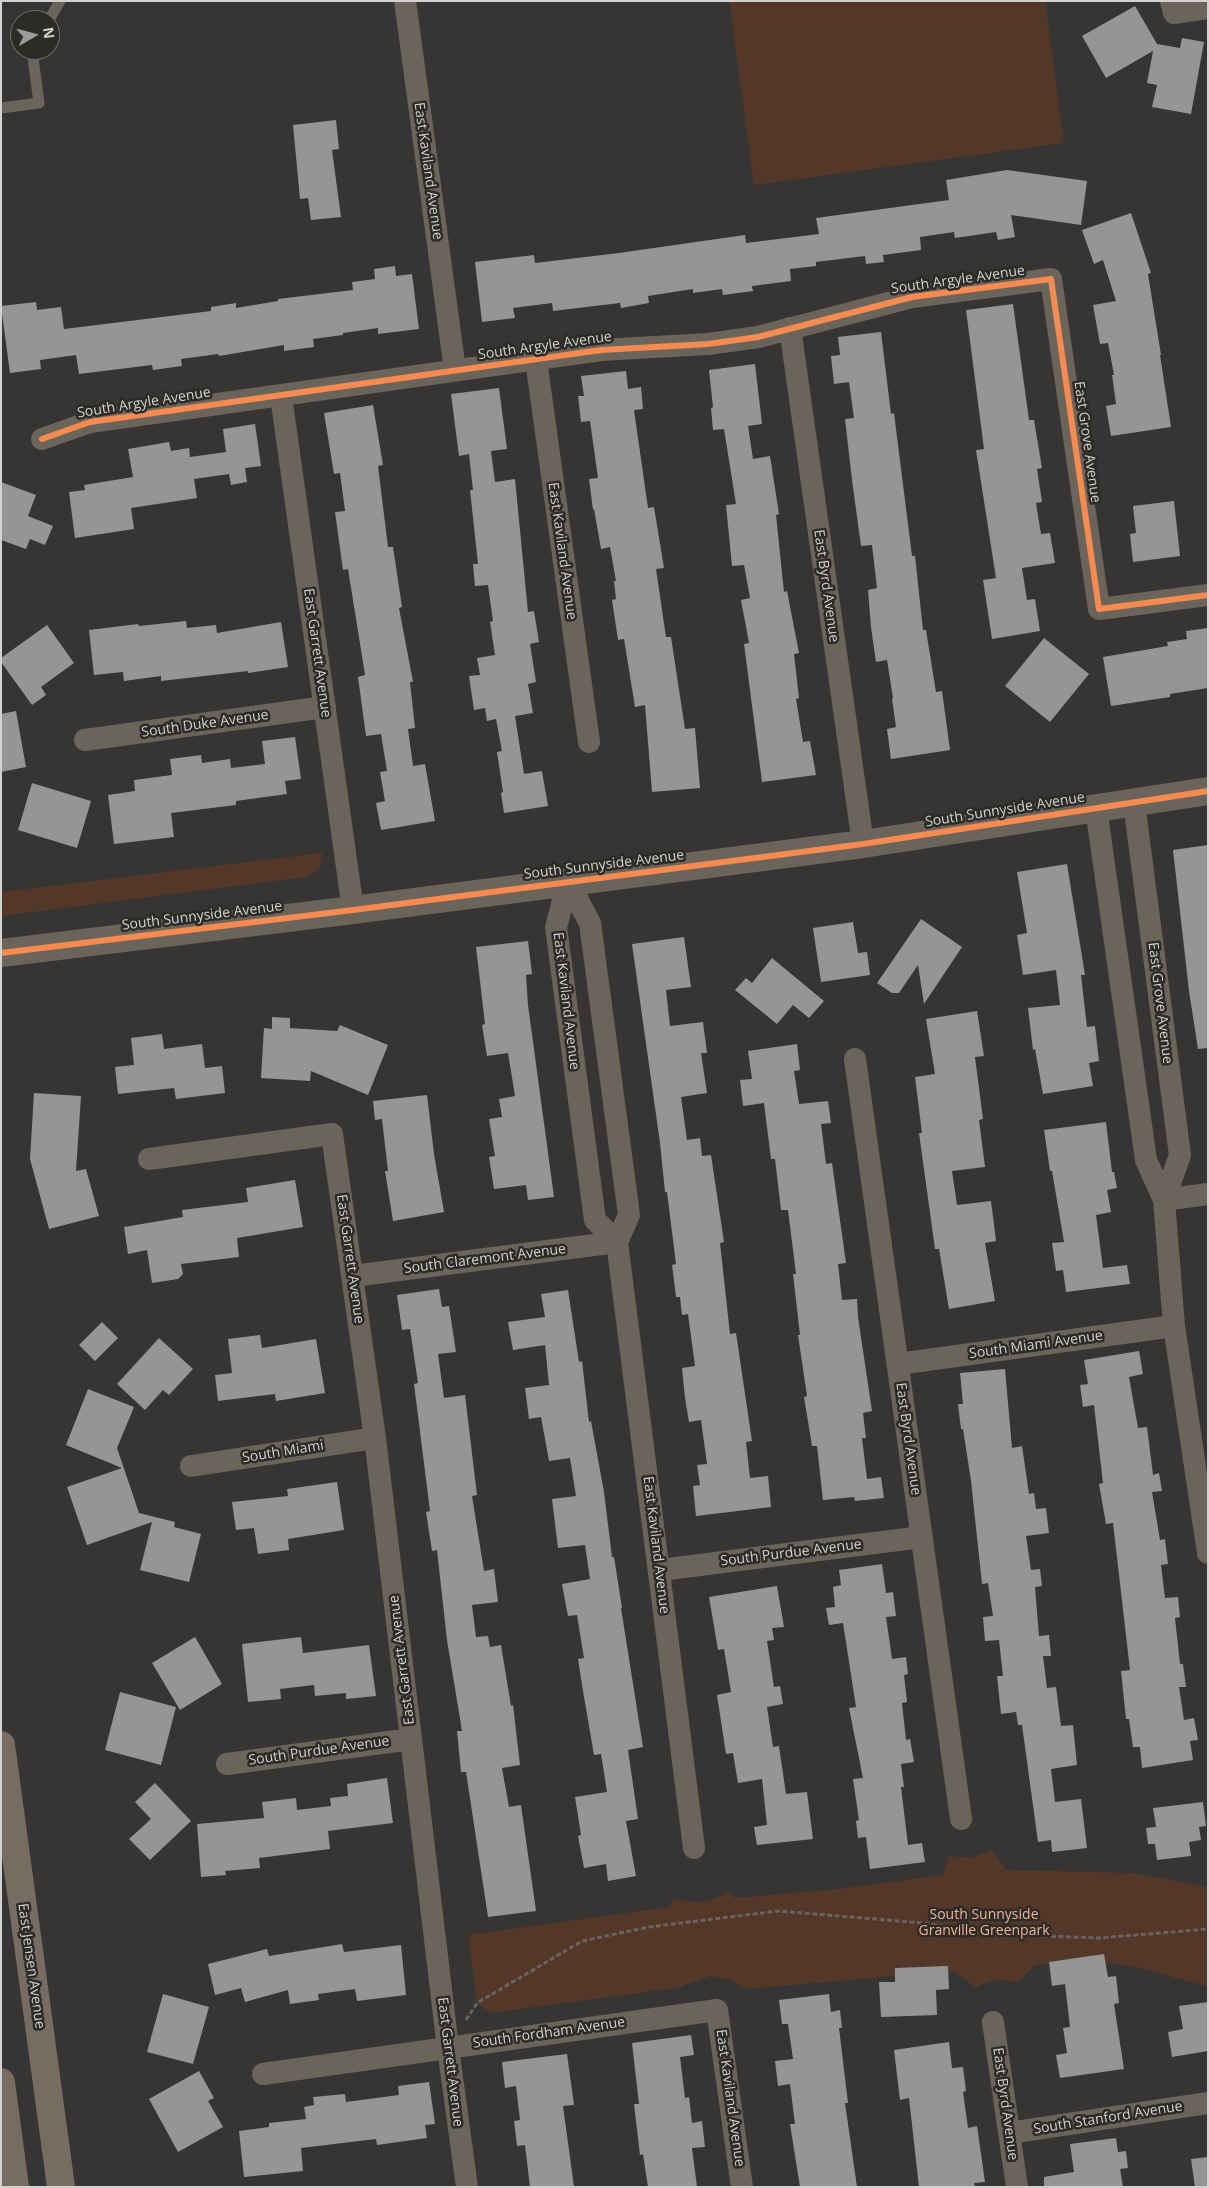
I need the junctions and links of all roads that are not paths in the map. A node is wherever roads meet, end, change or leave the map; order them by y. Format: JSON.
{"nodes":[{"id":1,"x":405,"y":1,"type":"edge"},
{"id":2,"x":1173,"y":7,"type":"edge"},
{"id":3,"x":1208,"y":8,"type":"edge"},
{"id":4,"x":33,"y":60,"type":"edge"},
{"id":5,"x":1,"y":108,"type":"edge"},
{"id":6,"x":1051,"y":279,"type":"joint"},
{"id":7,"x":790,"y":328,"type":"junction"},
{"id":8,"x":536,"y":360,"type":"junction"},
{"id":9,"x":455,"y":370,"type":"junction"},
{"id":10,"x":281,"y":396,"type":"junction"},
{"id":11,"x":42,"y":439,"type":"dead end"},
{"id":12,"x":1208,"y":595,"type":"edge"},
{"id":13,"x":325,"y":707,"type":"junction"},
{"id":14,"x":85,"y":740,"type":"dead end"},
{"id":15,"x":588,"y":742,"type":"dead end"},
{"id":16,"x":1208,"y":791,"type":"edge"},
{"id":17,"x":1134,"y":802,"type":"junction"},
{"id":18,"x":1096,"y":808,"type":"junction"},
{"id":19,"x":863,"y":844,"type":"junction"},
{"id":20,"x":568,"y":882,"type":"junction"},
{"id":21,"x":353,"y":910,"type":"junction"},
{"id":22,"x":1,"y":953,"type":"edge"},
{"id":23,"x":855,"y":1059,"type":"dead end"},
{"id":24,"x":149,"y":1159,"type":"dead end"},
{"id":25,"x":1208,"y":1194,"type":"edge"},
{"id":26,"x":1164,"y":1200,"type":"junction"},
{"id":27,"x":617,"y":1242,"type":"junction"},
{"id":28,"x":352,"y":1276,"type":"junction"},
{"id":29,"x":1174,"y":1326,"type":"junction"},
{"id":30,"x":898,"y":1364,"type":"junction"},
{"id":31,"x":375,"y":1438,"type":"junction"},
{"id":32,"x":191,"y":1466,"type":"dead end"},
{"id":33,"x":922,"y":1537,"type":"junction"},
{"id":34,"x":1208,"y":1553,"type":"edge"},
{"id":35,"x":660,"y":1570,"type":"junction"},
{"id":36,"x":411,"y":1739,"type":"junction"},
{"id":37,"x":1,"y":1745,"type":"edge"},
{"id":38,"x":227,"y":1764,"type":"dead end"},
{"id":39,"x":962,"y":1819,"type":"dead end"},
{"id":40,"x":694,"y":1848,"type":"dead end"},
{"id":41,"x":717,"y":2010,"type":"joint"},
{"id":42,"x":992,"y":2022,"type":"dead end"},
{"id":43,"x":448,"y":2048,"type":"junction"},
{"id":44,"x":262,"y":2074,"type":"dead end"},
{"id":45,"x":1,"y":2082,"type":"edge"},
{"id":46,"x":1208,"y":2103,"type":"edge"},
{"id":47,"x":1009,"y":2133,"type":"junction"},
{"id":48,"x":15,"y":2187,"type":"edge"},
{"id":49,"x":61,"y":2187,"type":"edge"},
{"id":50,"x":467,"y":2187,"type":"edge"},
{"id":51,"x":742,"y":2187,"type":"edge"},
{"id":52,"x":1017,"y":2187,"type":"edge"}],
"edges":[{"from":1,"to":9,"type":"street","name":"East Kaviland Avenue"},
{"from":2,"to":3,"type":"street"},
{"from":4,"to":5,"type":"lane"},
{"from":6,"to":7,"type":"street","name":"South Argyle Avenue"},
{"from":6,"to":12,"type":"street","name":"East Grove Avenue"},
{"from":7,"to":8,"type":"street","name":"South Argyle Avenue"},
{"from":7,"to":19,"type":"street","name":"East Byrd Avenue"},
{"from":8,"to":9,"type":"street","name":"South Argyle Avenue"},
{"from":8,"to":15,"type":"street","name":"East Kaviland Avenue"},
{"from":9,"to":10,"type":"street","name":"South Argyle Avenue"},
{"from":10,"to":11,"type":"street","name":"South Argyle Avenue"},
{"from":10,"to":13,"type":"street","name":"East Garrett Avenue"},
{"from":13,"to":14,"type":"street","name":"South Duke Avenue"},
{"from":13,"to":21,"type":"street","name":"East Garrett Avenue"},
{"from":16,"to":17,"type":"street","name":"South Sunnyside Avenue"},
{"from":17,"to":18,"type":"street","name":"South Sunnyside Avenue"},
{"from":17,"to":26,"type":"street","name":"East Grove Avenue"},
{"from":18,"to":19,"type":"street","name":"South Sunnyside Avenue"},
{"from":18,"to":26,"type":"street","name":"East Grove Avenue"},
{"from":19,"to":20,"type":"street","name":"South Sunnyside Avenue"},
{"from":20,"to":21,"type":"street","name":"South Sunnyside Avenue"},
{"from":20,"to":27,"type":"street"},
{"from":20,"to":27,"type":"street","name":"East Kaviland Avenue"},
{"from":21,"to":22,"type":"street","name":"South Sunnyside Avenue"},
{"from":23,"to":30,"type":"street","name":"East Byrd Avenue"},
{"from":24,"to":28,"type":"street","name":"East Garrett Avenue"},
{"from":25,"to":26,"type":"street"},
{"from":26,"to":29,"type":"street","name":"East Grove Avenue"},
{"from":27,"to":28,"type":"street","name":"South Claremont Avenue"},
{"from":27,"to":35,"type":"street","name":"East Kaviland Avenue"},
{"from":28,"to":31,"type":"street","name":"East Garrett Avenue"},
{"from":29,"to":30,"type":"street","name":"South Miami Avenue"},
{"from":29,"to":34,"type":"street","name":"East Grove Avenue"},
{"from":30,"to":33,"type":"street","name":"East Byrd Avenue"},
{"from":31,"to":32,"type":"street","name":"South Miami"},
{"from":31,"to":36,"type":"street","name":"East Garrett Avenue"},
{"from":33,"to":35,"type":"street","name":"South Purdue Avenue"},
{"from":33,"to":39,"type":"street","name":"East Byrd Avenue"},
{"from":35,"to":40,"type":"street","name":"East Kaviland Avenue"},
{"from":36,"to":38,"type":"street","name":"South Purdue Avenue"},
{"from":36,"to":43,"type":"street","name":"East Garrett Avenue"},
{"from":37,"to":49,"type":"main road","name":"East Jensen Avenue"},
{"from":41,"to":43,"type":"street","name":"South Fordham Avenue"},
{"from":41,"to":51,"type":"street","name":"East Kaviland Avenue"},
{"from":42,"to":47,"type":"street","name":"East Byrd Avenue"},
{"from":43,"to":44,"type":"street","name":"South Fordham Avenue"},
{"from":43,"to":50,"type":"street","name":"East Garrett Avenue"},
{"from":45,"to":48,"type":"main road"},
{"from":46,"to":47,"type":"street","name":"South Stanford Avenue"},
{"from":47,"to":52,"type":"street","name":"East Byrd Avenue"}]}
